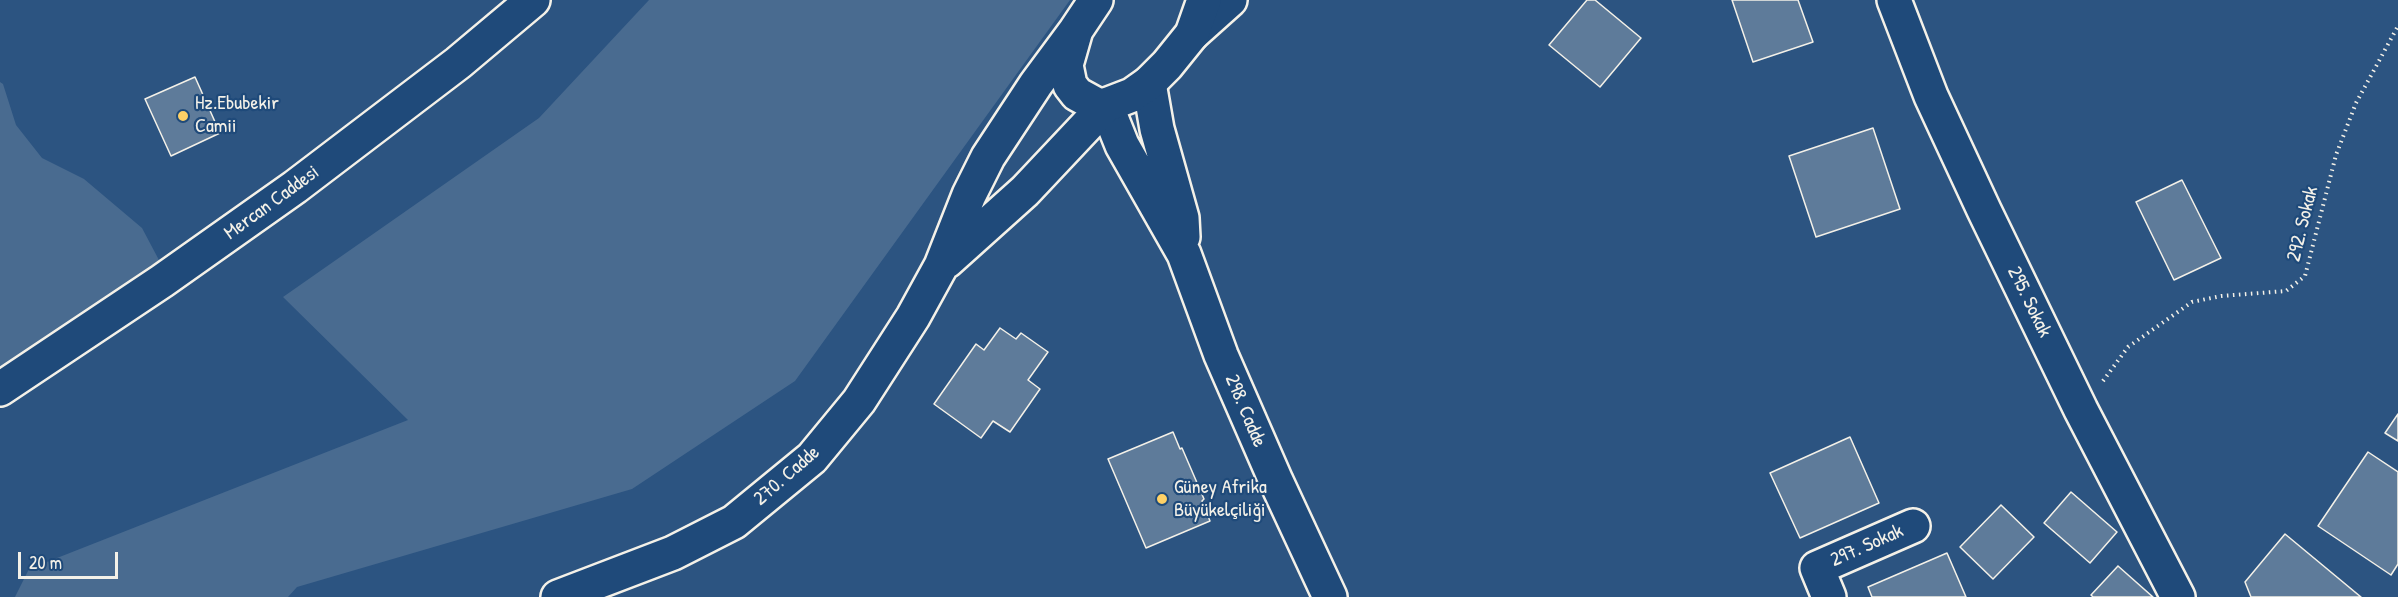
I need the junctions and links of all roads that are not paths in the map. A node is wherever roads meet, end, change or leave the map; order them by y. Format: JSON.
{"nodes":[{"id":1,"x":533,"y":0,"type":"edge"},
{"id":2,"x":1096,"y":0,"type":"edge"},
{"id":3,"x":1204,"y":0,"type":"edge"},
{"id":4,"x":1230,"y":0,"type":"edge"},
{"id":5,"x":1894,"y":0,"type":"edge"},
{"id":6,"x":1076,"y":30,"type":"junction"},
{"id":7,"x":1192,"y":34,"type":"junction"},
{"id":8,"x":1149,"y":83,"type":"junction"},
{"id":9,"x":1106,"y":105,"type":"junction"},
{"id":10,"x":1184,"y":254,"type":"junction"},
{"id":11,"x":941,"y":266,"type":"junction"},
{"id":12,"x":0,"y":389,"type":"edge"},
{"id":13,"x":1913,"y":526,"type":"dead end"},
{"id":14,"x":558,"y":597,"type":"edge"},
{"id":15,"x":1330,"y":597,"type":"edge"},
{"id":16,"x":1829,"y":597,"type":"edge"},
{"id":17,"x":2178,"y":597,"type":"edge"}],
"edges":[{"from":1,"to":12,"type":"street","name":"Mercan Caddesi"},
{"from":2,"to":6,"type":"street","name":"270. Cadde"},
{"from":3,"to":7,"type":"street","name":"270. Cadde"},
{"from":4,"to":7,"type":"street","name":"270. Cadde"},
{"from":5,"to":17,"type":"street","name":"295. Sokak"},
{"from":6,"to":9,"type":"street","name":"270. Cadde"},
{"from":6,"to":11,"type":"street","name":"270. Cadde"},
{"from":7,"to":8,"type":"street","name":"270. Cadde"},
{"from":8,"to":9,"type":"street","name":"270. Cadde"},
{"from":8,"to":10,"type":"street"},
{"from":9,"to":10,"type":"street"},
{"from":9,"to":11,"type":"street","name":"270. Cadde"},
{"from":10,"to":15,"type":"street","name":"298. Cadde"},
{"from":11,"to":14,"type":"street","name":"270. Cadde"},
{"from":13,"to":16,"type":"street","name":"297. Sokak"}]}
